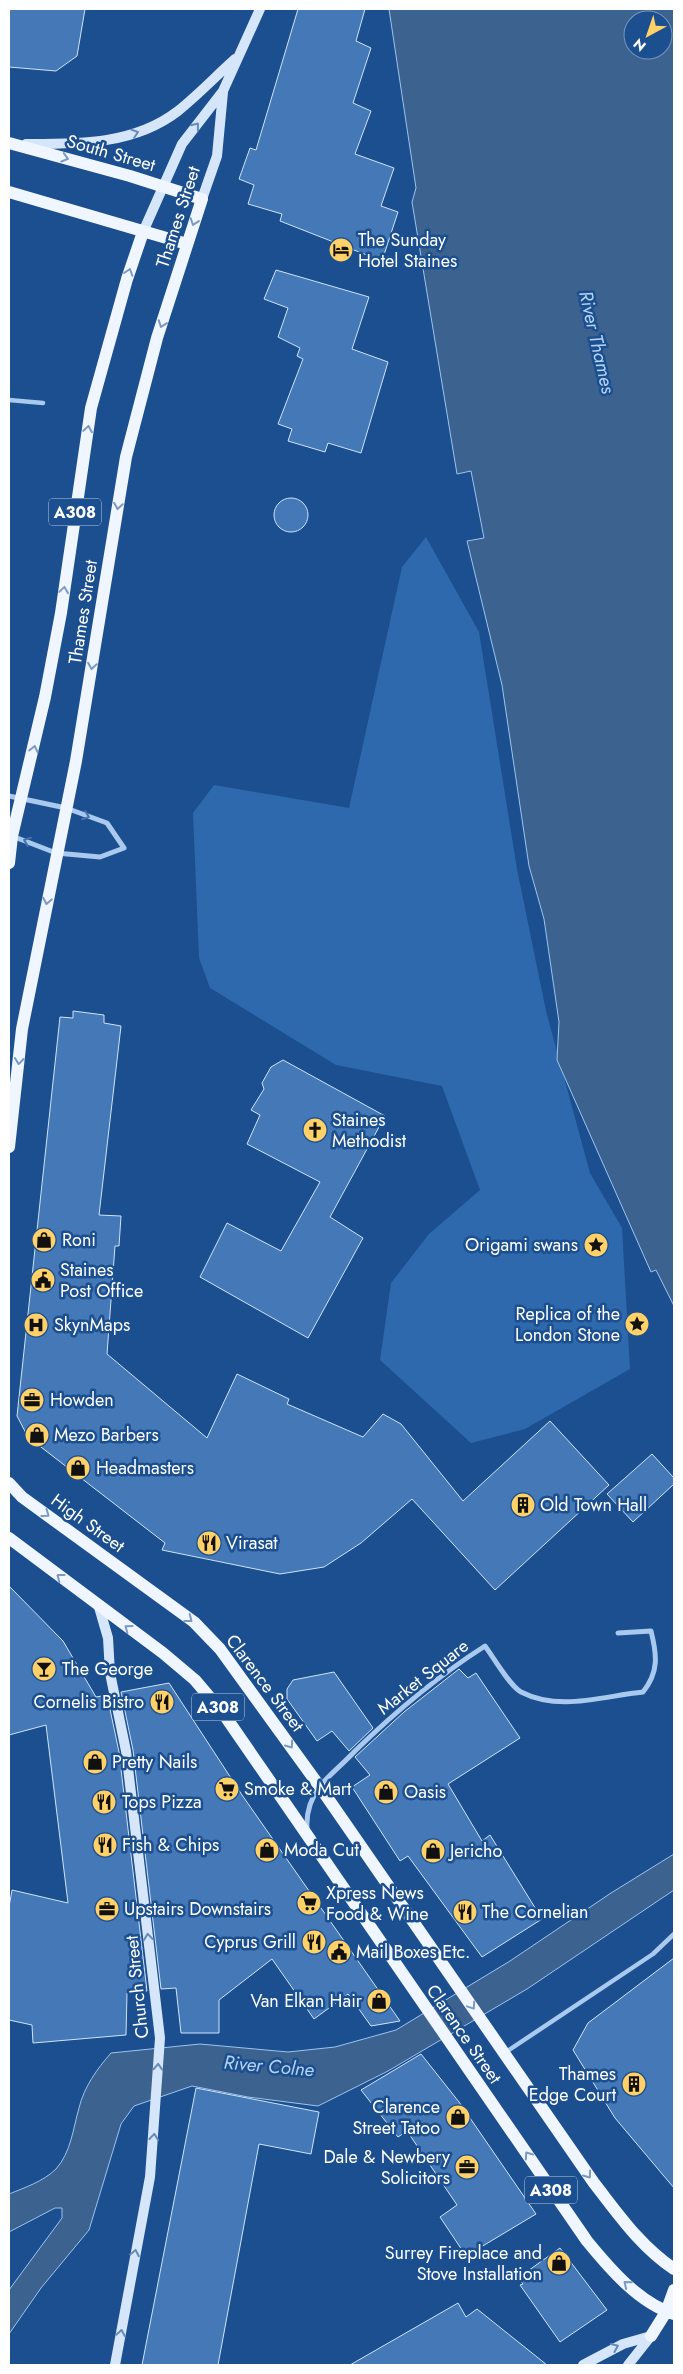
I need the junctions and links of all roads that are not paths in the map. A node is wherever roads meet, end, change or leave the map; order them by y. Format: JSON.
{"nodes":[{"id":1,"x":260,"y":9,"type":"edge"},
{"id":2,"x":239,"y":55,"type":"junction"},
{"id":3,"x":223,"y":91,"type":"junction"},
{"id":4,"x":13,"y":144,"type":"edge"},
{"id":5,"x":163,"y":186,"type":"junction"},
{"id":6,"x":9,"y":192,"type":"edge"},
{"id":7,"x":202,"y":200,"type":"junction"},
{"id":8,"x":143,"y":232,"type":"junction"},
{"id":9,"x":187,"y":244,"type":"junction"},
{"id":10,"x":9,"y":400,"type":"edge"},
{"id":11,"x":43,"y":403,"type":"dead end"},
{"id":12,"x":9,"y":796,"type":"edge"},
{"id":13,"x":22,"y":797,"type":"junction"},
{"id":14,"x":66,"y":808,"type":"junction"},
{"id":15,"x":10,"y":836,"type":"edge"},
{"id":16,"x":56,"y":853,"type":"junction"},
{"id":17,"x":9,"y":863,"type":"edge"},
{"id":18,"x":9,"y":1147,"type":"edge"},
{"id":19,"x":9,"y":1483,"type":"edge"},
{"id":20,"x":9,"y":1538,"type":"edge"},
{"id":21,"x":150,"y":1589,"type":"joint"},
{"id":22,"x":99,"y":1607,"type":"junction"},
{"id":23,"x":618,"y":1633,"type":"dead end"},
{"id":24,"x":320,"y":1787,"type":"junction"},
{"id":25,"x":308,"y":1835,"type":"junction"},
{"id":26,"x":674,"y":1934,"type":"edge"},
{"id":27,"x":504,"y":2054,"type":"junction"},
{"id":28,"x":674,"y":2269,"type":"edge"},
{"id":29,"x":674,"y":2290,"type":"edge"},
{"id":30,"x":670,"y":2313,"type":"edge"},
{"id":31,"x":651,"y":2336,"type":"junction"},
{"id":32,"x":115,"y":2365,"type":"edge"},
{"id":33,"x":583,"y":2365,"type":"edge"},
{"id":34,"x":628,"y":2365,"type":"edge"}],
"edges":[{"from":1,"to":2,"type":"main road","name":"Thames Street"},
{"from":2,"to":3,"type":"main road","name":"Thames Street"},
{"from":4,"to":2,"type":"main road","one_way":true},
{"from":5,"to":3,"type":"main road","name":"Thames Street","one_way":true},
{"from":3,"to":7,"type":"main road","name":"Thames Street"},
{"from":4,"to":5,"type":"main road","name":"South Street","one_way":true},
{"from":5,"to":7,"type":"main road","name":"South Street"},
{"from":5,"to":8,"type":"main road","name":"Thames Street"},
{"from":6,"to":8,"type":"main road"},
{"from":7,"to":9,"type":"main road","name":"Thames Street","number":"A308","one_way":true},
{"from":8,"to":9,"type":"main road"},
{"from":13,"to":8,"type":"main road","name":"Thames Street","number":"A308","one_way":true},
{"from":9,"to":14,"type":"main road","name":"Thames Street","number":"A308","one_way":true},
{"from":10,"to":11,"type":"street"},
{"from":12,"to":13,"type":"street"},
{"from":13,"to":14,"type":"street"},
{"from":13,"to":15,"type":"main road","name":"Thames Street","number":"A308"},
{"from":14,"to":16,"type":"main road","name":"Thames Street","number":"A308"},
{"from":14,"to":16,"type":"street","one_way":true},
{"from":16,"to":15,"type":"street","one_way":true},
{"from":15,"to":17,"type":"main road","name":"Thames Street","number":"A308"},
{"from":16,"to":18,"type":"main road","name":"Thames Street","number":"A308","one_way":true},
{"from":19,"to":21,"type":"main road","name":"High Street","number":"A308","one_way":true},
{"from":22,"to":20,"type":"main road","number":"A308","one_way":true},
{"from":21,"to":24,"type":"main road","name":"Clarence Street","number":"A308","one_way":true},
{"from":25,"to":22,"type":"main road","name":"Clarence Street","number":"A308","one_way":true},
{"from":32,"to":22,"type":"main road","name":"Church Street","one_way":true},
{"from":23,"to":24,"type":"street","name":"Market Square"},
{"from":24,"to":25,"type":"street","name":"Market Square"},
{"from":24,"to":27,"type":"main road","name":"Clarence Street","number":"A308","one_way":true},
{"from":30,"to":25,"type":"main road","name":"Clarence Street","number":"A308","one_way":true},
{"from":26,"to":27,"type":"street"},
{"from":27,"to":28,"type":"main road","name":"Clarence Street","number":"A308","one_way":true},
{"from":29,"to":30,"type":"main road"},
{"from":30,"to":31,"type":"main road"},
{"from":33,"to":31,"type":"main road","one_way":true},
{"from":31,"to":34,"type":"main road"}]}
